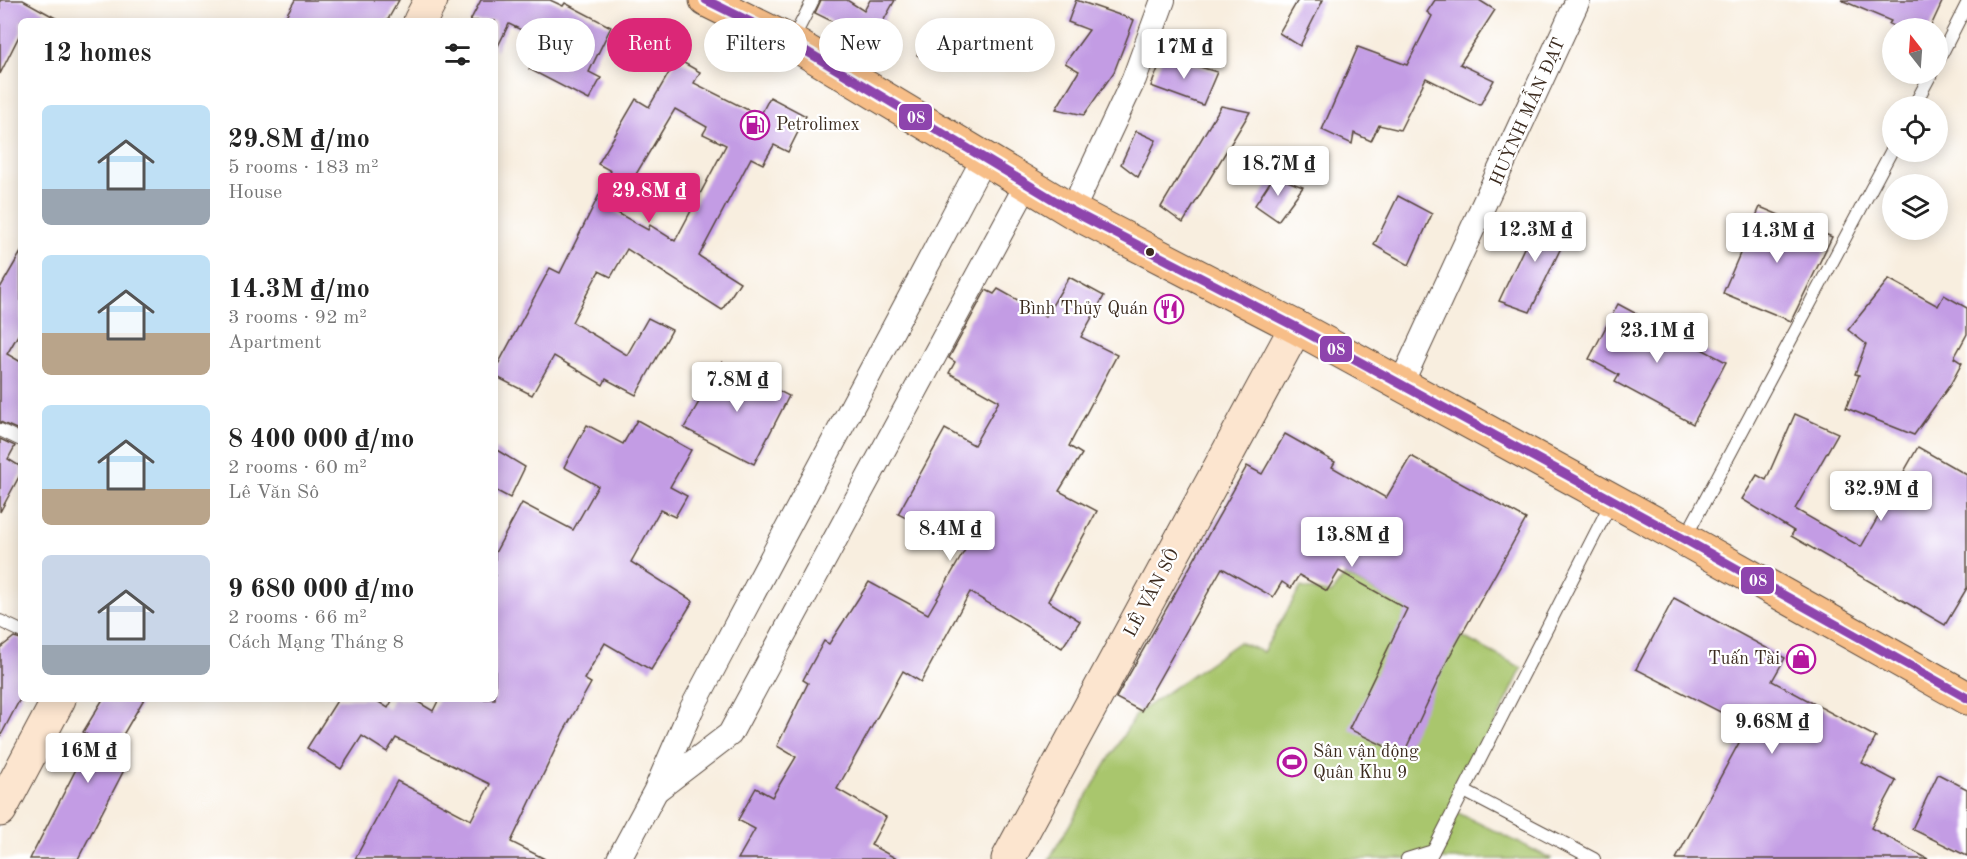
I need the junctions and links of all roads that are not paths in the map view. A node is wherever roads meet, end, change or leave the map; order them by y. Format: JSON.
{"nodes":[{"id":1,"x":431,"y":0,"type":"edge"},
{"id":2,"x":706,"y":0,"type":"edge"},
{"id":3,"x":813,"y":0,"type":"edge"},
{"id":4,"x":1163,"y":0,"type":"edge"},
{"id":5,"x":1578,"y":0,"type":"edge"},
{"id":6,"x":1967,"y":4,"type":"edge"},
{"id":7,"x":422,"y":18,"type":"edge"},
{"id":8,"x":742,"y":18,"type":"edge"},
{"id":9,"x":804,"y":18,"type":"edge"},
{"id":10,"x":1948,"y":41,"type":"edge"},
{"id":11,"x":807,"y":52,"type":"edge"},
{"id":12,"x":984,"y":158,"type":"junction"},
{"id":13,"x":1886,"y":162,"type":"edge"},
{"id":14,"x":1026,"y":186,"type":"junction"},
{"id":15,"x":1072,"y":211,"type":"junction"},
{"id":16,"x":1296,"y":327,"type":"junction"},
{"id":17,"x":1400,"y":386,"type":"junction"},
{"id":18,"x":0,"y":430,"type":"edge"},
{"id":19,"x":18,"y":439,"type":"edge"},
{"id":20,"x":1612,"y":500,"type":"junction"},
{"id":21,"x":1684,"y":539,"type":"junction"},
{"id":22,"x":0,"y":621,"type":"edge"},
{"id":23,"x":18,"y":630,"type":"edge"},
{"id":24,"x":1967,"y":698,"type":"edge"},
{"id":25,"x":57,"y":702,"type":"edge"},
{"id":26,"x":1464,"y":791,"type":"junction"},
{"id":27,"x":655,"y":792,"type":"junction"},
{"id":28,"x":0,"y":810,"type":"edge"},
{"id":29,"x":1431,"y":855,"type":"edge"},
{"id":30,"x":618,"y":859,"type":"edge"},
{"id":31,"x":1008,"y":859,"type":"edge"},
{"id":32,"x":1407,"y":859,"type":"edge"},
{"id":33,"x":1594,"y":859,"type":"edge"}],
"edges":[{"from":1,"to":7,"type":"street"},
{"from":2,"to":8,"type":"highway"},
{"from":3,"to":9,"type":"lane"},
{"from":4,"to":15,"type":"street"},
{"from":5,"to":17,"type":"street","name":"HUỲNH MẪN ĐẠT"},
{"from":6,"to":10,"type":"lane"},
{"from":11,"to":12,"type":"highway"},
{"from":12,"to":14,"type":"highway"},
{"from":12,"to":27,"type":"street"},
{"from":13,"to":21,"type":"lane"},
{"from":14,"to":15,"type":"highway"},
{"from":14,"to":27,"type":"street"},
{"from":15,"to":16,"type":"highway"},
{"from":16,"to":17,"type":"highway"},
{"from":16,"to":31,"type":"street","name":"LÊ VĂN SÔ"},
{"from":17,"to":20,"type":"highway"},
{"from":18,"to":19,"type":"lane"},
{"from":20,"to":21,"type":"highway"},
{"from":20,"to":26,"type":"lane"},
{"from":21,"to":24,"type":"highway"},
{"from":22,"to":23,"type":"lane"},
{"from":25,"to":28,"type":"street"},
{"from":26,"to":29,"type":"lane"},
{"from":26,"to":33,"type":"lane"},
{"from":27,"to":30,"type":"street"},
{"from":29,"to":32,"type":"lane"}]}
